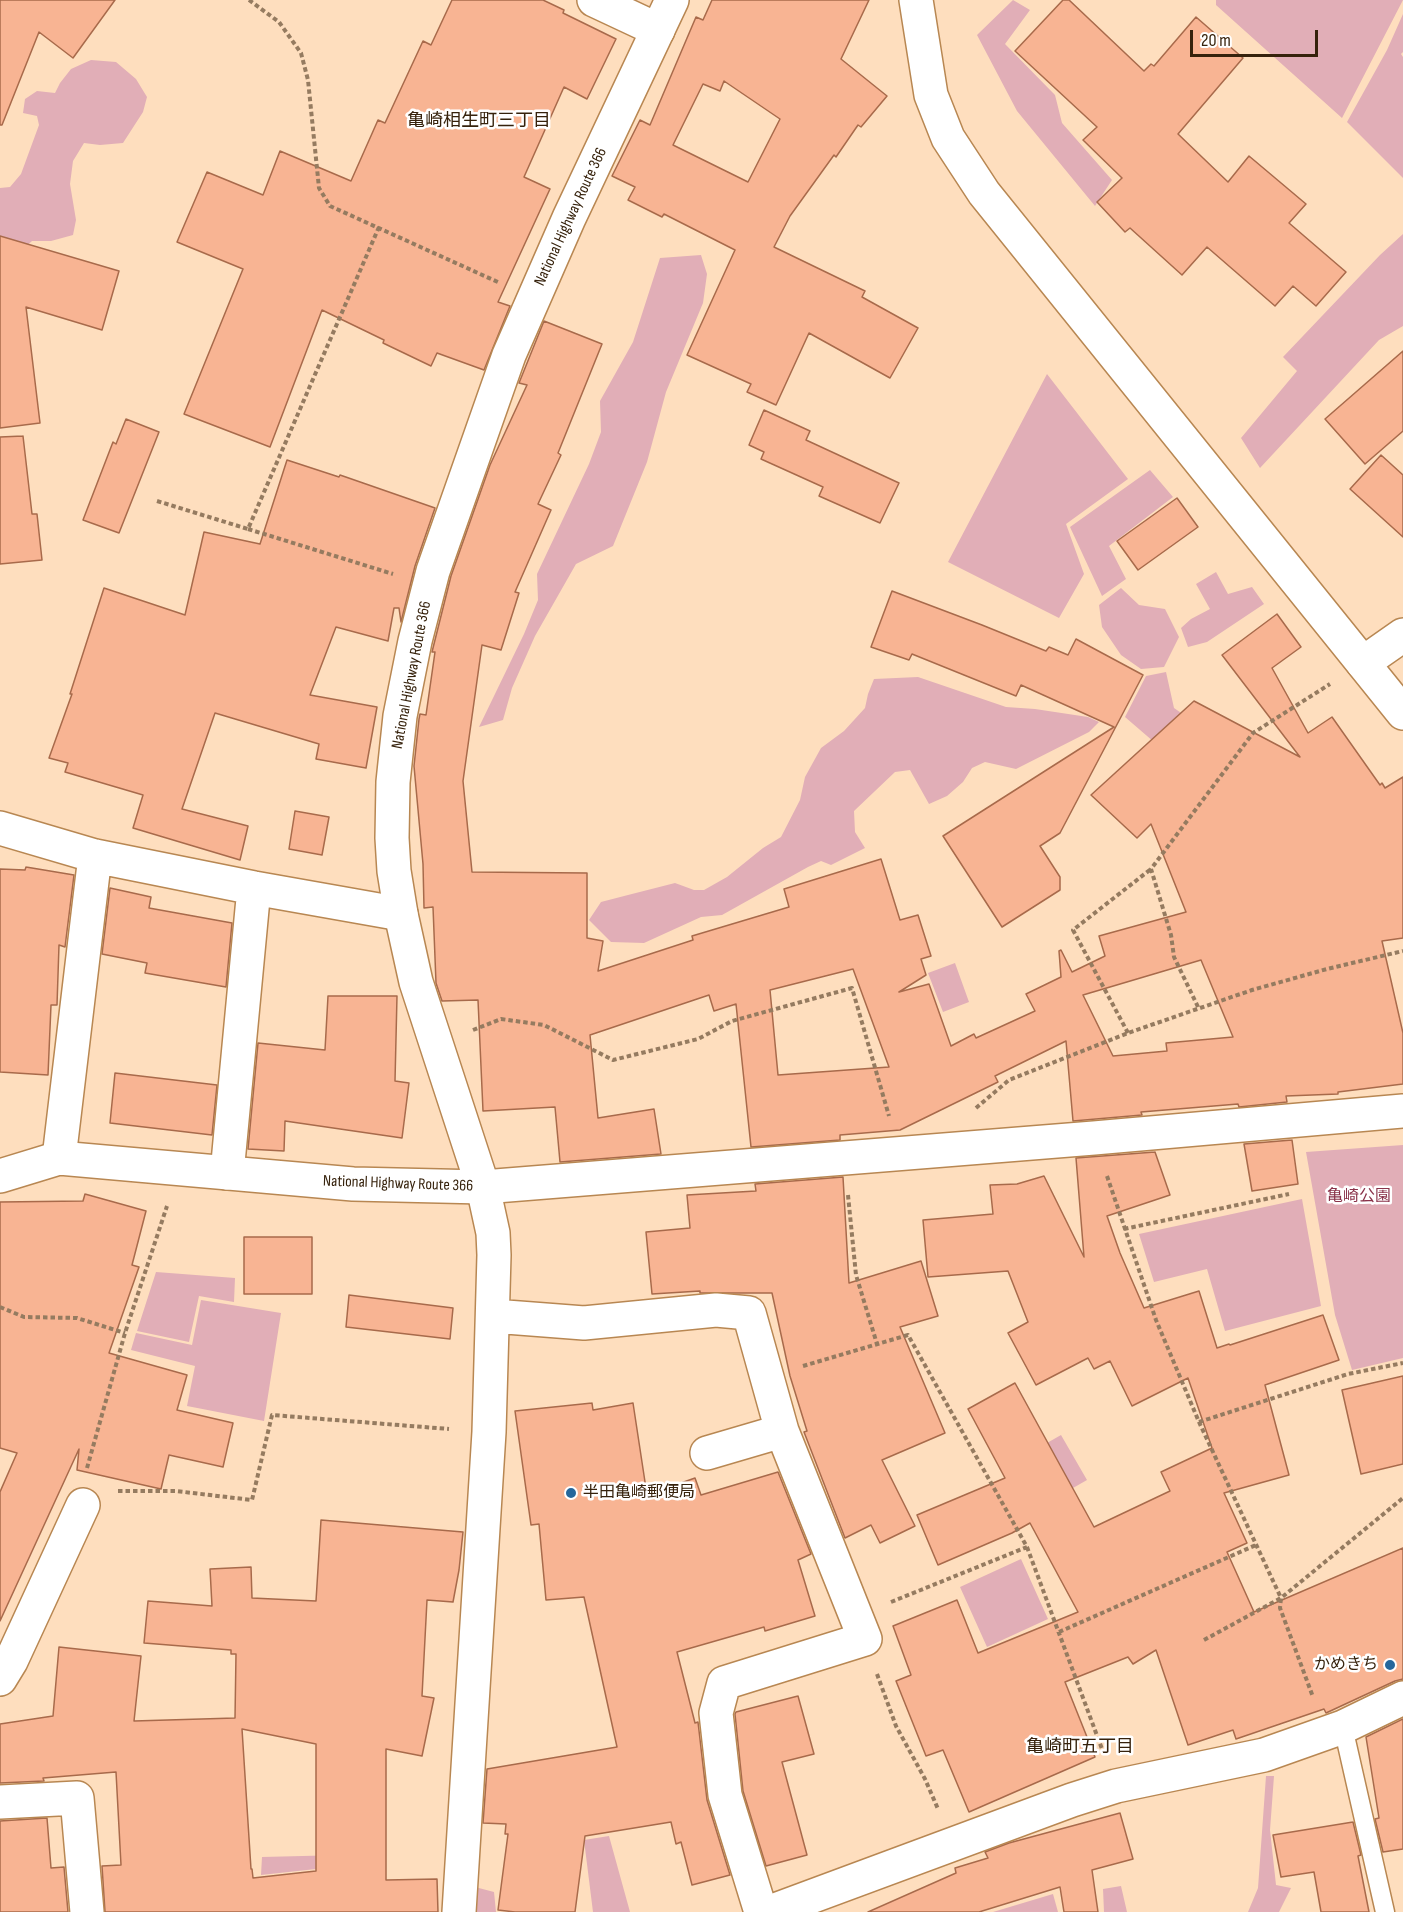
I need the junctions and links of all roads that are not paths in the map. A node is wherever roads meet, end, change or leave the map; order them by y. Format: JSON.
{"nodes":[{"id":1,"x":594,"y":0,"type":"edge"},
{"id":2,"x":672,"y":0,"type":"edge"},
{"id":3,"x":916,"y":0,"type":"edge"},
{"id":4,"x":658,"y":30,"type":"junction"},
{"id":5,"x":1403,"y":635,"type":"edge"},
{"id":6,"x":1363,"y":663,"type":"junction"},
{"id":7,"x":1403,"y":714,"type":"edge"},
{"id":8,"x":0,"y":828,"type":"edge"},
{"id":9,"x":95,"y":856,"type":"junction"},
{"id":10,"x":254,"y":888,"type":"junction"},
{"id":11,"x":401,"y":914,"type":"junction"},
{"id":12,"x":1403,"y":1111,"type":"edge"},
{"id":13,"x":59,"y":1158,"type":"junction"},
{"id":14,"x":227,"y":1173,"type":"junction"},
{"id":15,"x":0,"y":1176,"type":"edge"},
{"id":16,"x":483,"y":1187,"type":"junction"},
{"id":17,"x":493,"y":1316,"type":"junction"},
{"id":18,"x":782,"y":1431,"type":"junction"},
{"id":19,"x":707,"y":1453,"type":"dead end"},
{"id":20,"x":83,"y":1505,"type":"road end"},
{"id":21,"x":0,"y":1679,"type":"edge"},
{"id":22,"x":1403,"y":1698,"type":"edge"},
{"id":23,"x":1334,"y":1730,"type":"junction"},
{"id":24,"x":0,"y":1802,"type":"edge"},
{"id":25,"x":87,"y":1912,"type":"edge"},
{"id":26,"x":459,"y":1912,"type":"edge"},
{"id":27,"x":761,"y":1912,"type":"edge"},
{"id":28,"x":770,"y":1912,"type":"edge"},
{"id":29,"x":1385,"y":1912,"type":"edge"}],
"edges":[{"from":1,"to":4,"type":"main road"},
{"from":2,"to":4,"type":"main road","name":"National Highway Route 366"},
{"from":3,"to":6,"type":"main road"},
{"from":4,"to":11,"type":"main road","name":"National Highway Route 366"},
{"from":5,"to":6,"type":"main road"},
{"from":6,"to":7,"type":"main road"},
{"from":8,"to":9,"type":"main road"},
{"from":9,"to":10,"type":"main road"},
{"from":9,"to":13,"type":"main road"},
{"from":10,"to":11,"type":"main road"},
{"from":10,"to":14,"type":"main road"},
{"from":11,"to":16,"type":"main road","name":"National Highway Route 366"},
{"from":12,"to":16,"type":"main road"},
{"from":13,"to":14,"type":"main road","name":"National Highway Route 366"},
{"from":13,"to":15,"type":"main road","name":"National Highway Route 366"},
{"from":14,"to":16,"type":"main road","name":"National Highway Route 366"},
{"from":16,"to":17,"type":"main road"},
{"from":17,"to":18,"type":"main road"},
{"from":17,"to":26,"type":"main road"},
{"from":18,"to":19,"type":"main road"},
{"from":18,"to":27,"type":"main road"},
{"from":20,"to":21,"type":"main road"},
{"from":22,"to":23,"type":"main road"},
{"from":23,"to":28,"type":"main road"},
{"from":23,"to":29,"type":"lane"},
{"from":24,"to":25,"type":"main road"}]}
